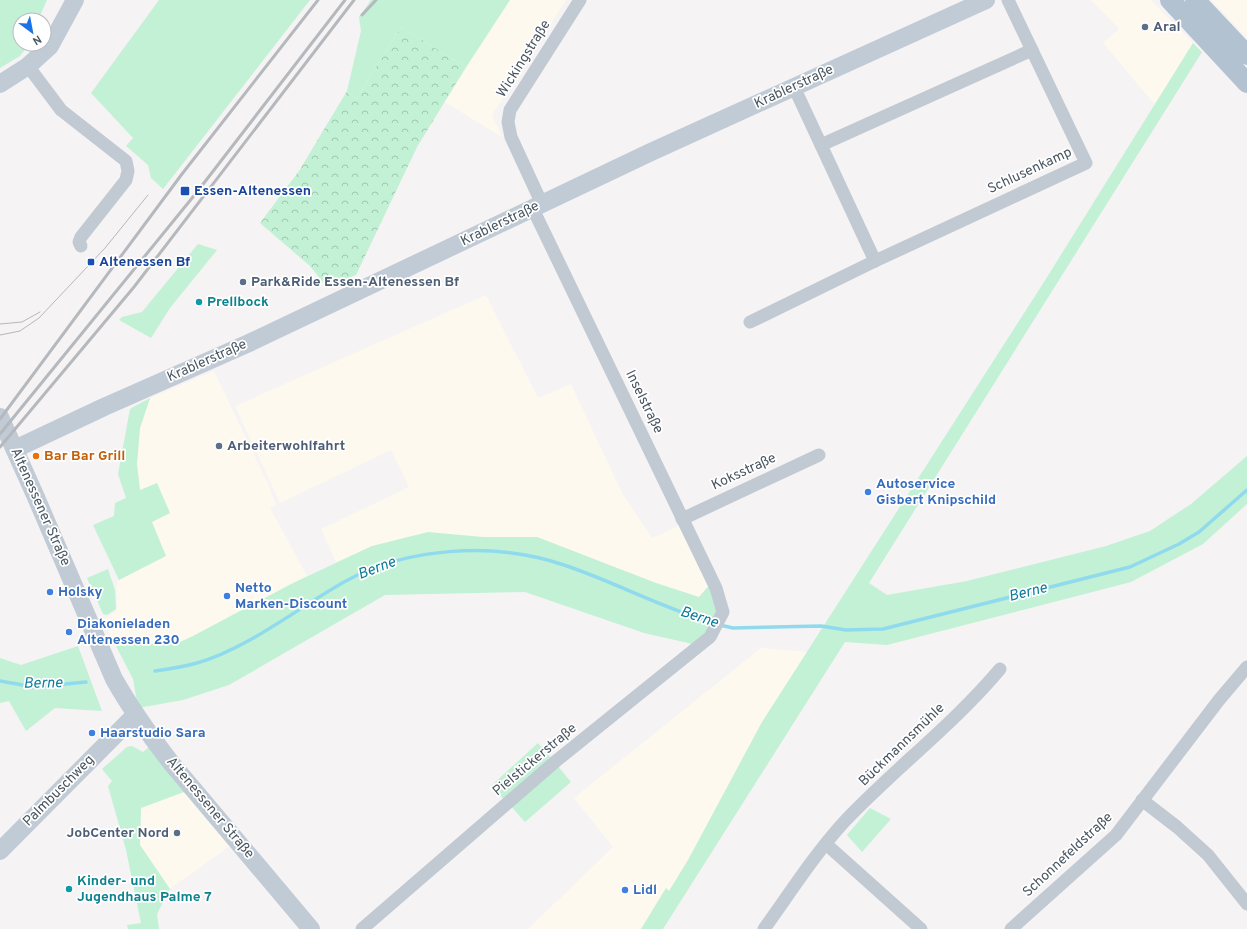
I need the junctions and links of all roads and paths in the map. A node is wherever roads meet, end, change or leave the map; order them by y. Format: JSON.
{"nodes":[{"id":1,"x":75,"y":0,"type":"edge"},
{"id":2,"x":580,"y":0,"type":"edge"},
{"id":3,"x":986,"y":0,"type":"edge"},
{"id":4,"x":1008,"y":0,"type":"edge"},
{"id":5,"x":1170,"y":0,"type":"edge"},
{"id":6,"x":1195,"y":0,"type":"edge"},
{"id":7,"x":1032,"y":50,"type":"junction"},
{"id":8,"x":1247,"y":55,"type":"edge"},
{"id":9,"x":28,"y":66,"type":"junction"},
{"id":10,"x":1247,"y":83,"type":"edge"},
{"id":11,"x":0,"y":84,"type":"edge"},
{"id":12,"x":794,"y":87,"type":"junction"},
{"id":13,"x":821,"y":145,"type":"junction"},
{"id":14,"x":537,"y":206,"type":"junction"},
{"id":15,"x":82,"y":246,"type":"dead end"},
{"id":16,"x":875,"y":261,"type":"junction"},
{"id":17,"x":750,"y":322,"type":"dead end"},
{"id":18,"x":0,"y":417,"type":"edge"},
{"id":19,"x":15,"y":449,"type":"junction"},
{"id":20,"x":819,"y":455,"type":"dead end"},
{"id":21,"x":682,"y":519,"type":"junction"},
{"id":22,"x":722,"y":612,"type":"joint"},
{"id":23,"x":1247,"y":667,"type":"edge"},
{"id":24,"x":1000,"y":669,"type":"dead end"},
{"id":25,"x":135,"y":715,"type":"junction"},
{"id":26,"x":1142,"y":800,"type":"junction"},
{"id":27,"x":826,"y":844,"type":"junction"},
{"id":28,"x":0,"y":852,"type":"edge"},
{"id":29,"x":1247,"y":904,"type":"edge"},
{"id":30,"x":311,"y":929,"type":"edge"},
{"id":31,"x":362,"y":929,"type":"edge"},
{"id":32,"x":764,"y":929,"type":"edge"},
{"id":33,"x":921,"y":929,"type":"edge"},
{"id":34,"x":1011,"y":929,"type":"edge"}],
"edges":[{"from":1,"to":9,"type":"street"},
{"from":2,"to":14,"type":"street","name":"Wickingstraße"},
{"from":3,"to":12,"type":"street","name":"Krablerstraße"},
{"from":4,"to":7,"type":"street","name":"Schlusenkamp"},
{"from":5,"to":10,"type":"main road"},
{"from":6,"to":8,"type":"main road"},
{"from":7,"to":13,"type":"street"},
{"from":7,"to":16,"type":"street","name":"Schlusenkamp"},
{"from":9,"to":11,"type":"street"},
{"from":9,"to":15,"type":"street"},
{"from":12,"to":13,"type":"street"},
{"from":12,"to":14,"type":"street","name":"Krablerstraße"},
{"from":13,"to":16,"type":"street"},
{"from":14,"to":19,"type":"street","name":"Krablerstraße"},
{"from":14,"to":21,"type":"street","name":"Inselstraße"},
{"from":16,"to":17,"type":"street","name":"Schlusenkamp"},
{"from":18,"to":19,"type":"street","name":"Altenessener Straße"},
{"from":19,"to":25,"type":"street","name":"Altenessener Straße"},
{"from":20,"to":21,"type":"street","name":"Koksstraße"},
{"from":21,"to":22,"type":"street","name":"Inselstraße"},
{"from":22,"to":31,"type":"street","name":"Pielstickerstraße"},
{"from":23,"to":26,"type":"street","name":"Schonnefeldstraße"},
{"from":24,"to":27,"type":"street","name":"Bückmannsmühle"},
{"from":25,"to":28,"type":"street","name":"Palmbuschweg"},
{"from":25,"to":30,"type":"street","name":"Altenessener Straße"},
{"from":26,"to":29,"type":"street"},
{"from":26,"to":34,"type":"street","name":"Schonnefeldstraße"},
{"from":27,"to":32,"type":"street","name":"Bückmannsmühle"},
{"from":27,"to":33,"type":"street"}]}
